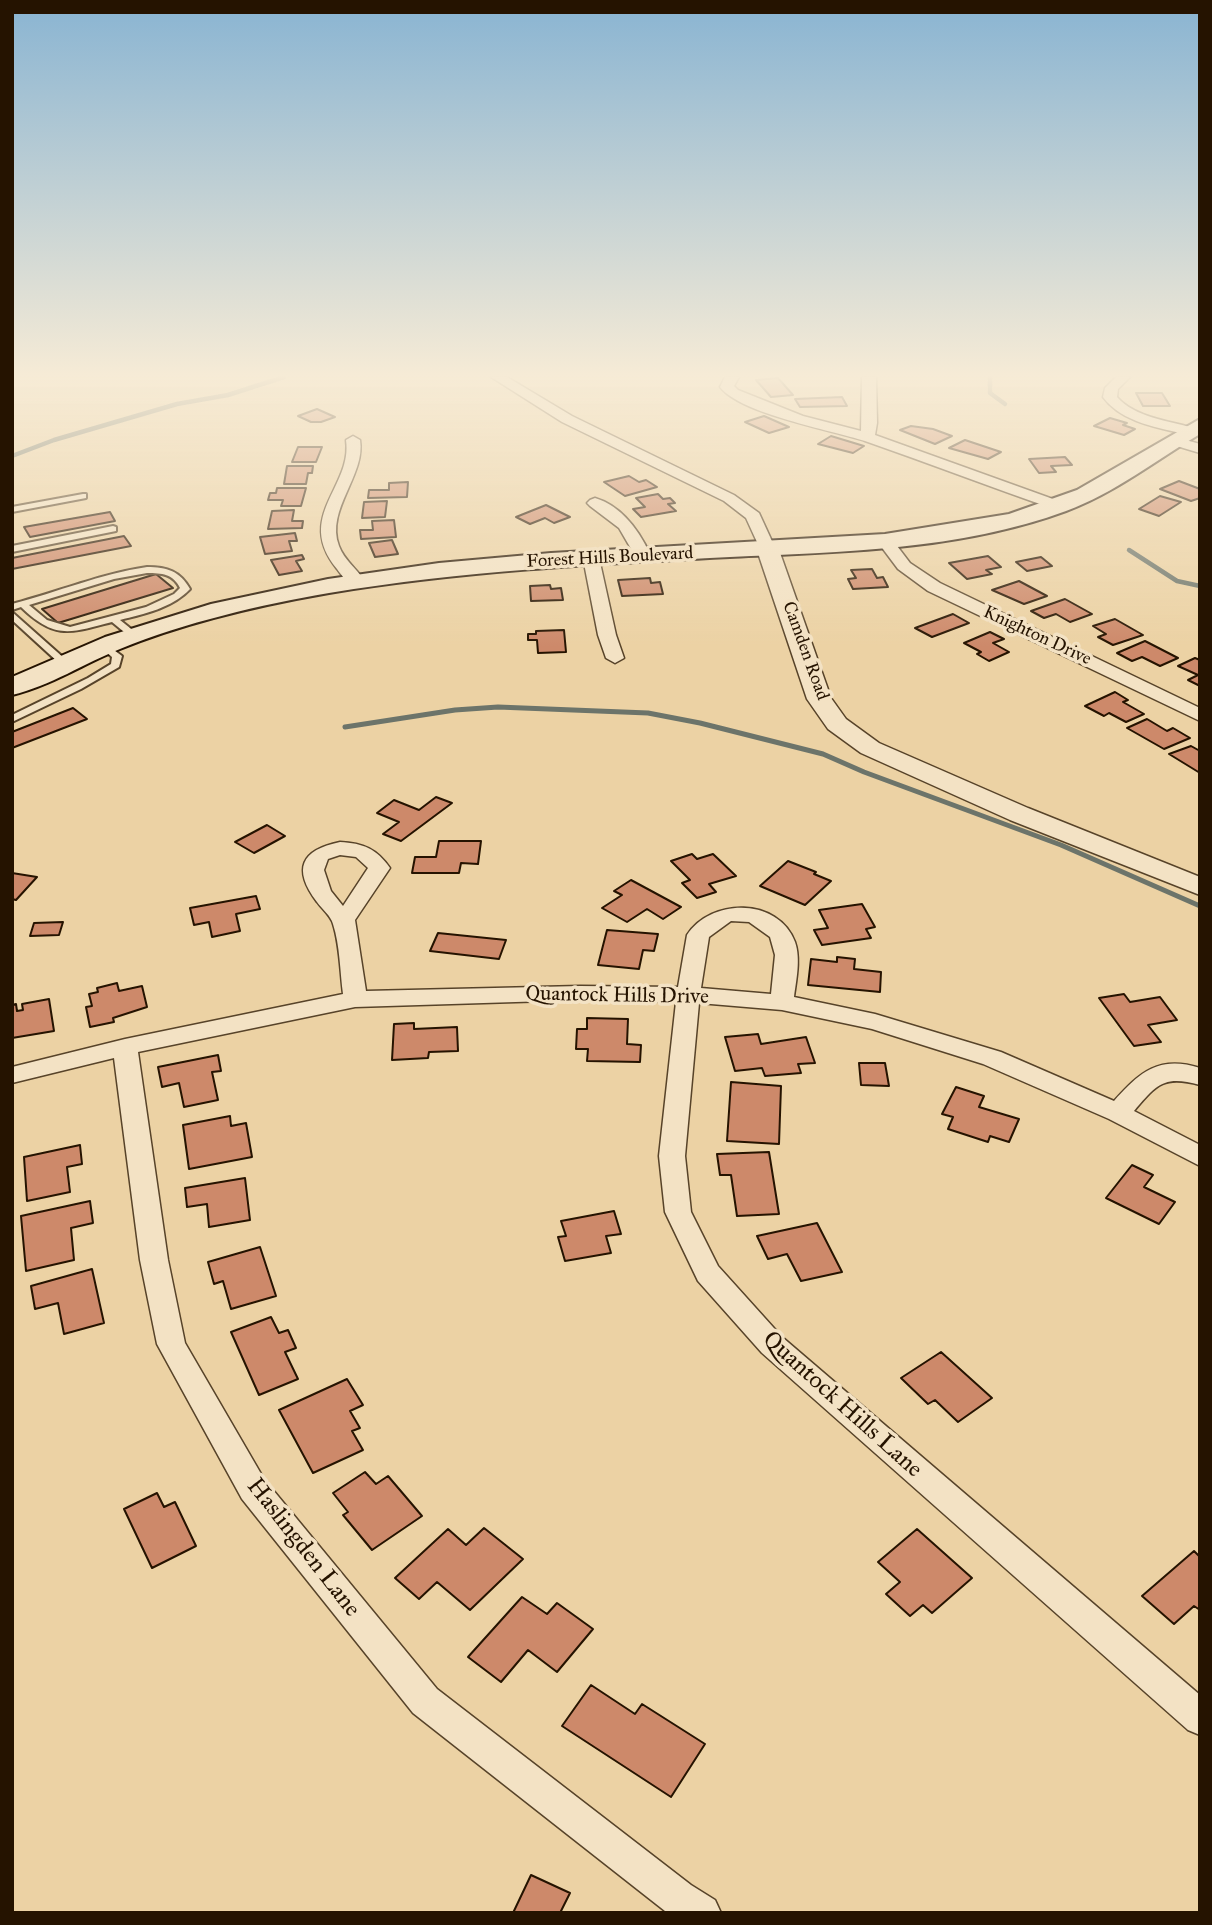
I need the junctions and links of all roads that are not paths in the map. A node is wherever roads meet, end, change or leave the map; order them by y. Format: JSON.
{"nodes":[{"id":1,"x":350,"y":467,"type":"edge"},
{"id":2,"x":665,"y":467,"type":"edge"},
{"id":3,"x":950,"y":467,"type":"edge"},
{"id":4,"x":1136,"y":467,"type":"edge"},
{"id":5,"x":83,"y":496,"type":"dead end"},
{"id":6,"x":596,"y":503,"type":"dead end"},
{"id":7,"x":1059,"y":506,"type":"junction"},
{"id":8,"x":12,"y":510,"type":"edge"},
{"id":9,"x":113,"y":528,"type":"dead end"},
{"id":10,"x":885,"y":541,"type":"junction"},
{"id":11,"x":12,"y":549,"type":"edge"},
{"id":12,"x":768,"y":550,"type":"junction"},
{"id":13,"x":643,"y":556,"type":"junction"},
{"id":14,"x":591,"y":558,"type":"junction"},
{"id":15,"x":357,"y":581,"type":"junction"},
{"id":16,"x":23,"y":604,"type":"junction"},
{"id":17,"x":12,"y":607,"type":"edge"},
{"id":18,"x":12,"y":615,"type":"edge"},
{"id":19,"x":112,"y":618,"type":"junction"},
{"id":20,"x":132,"y":634,"type":"junction"},
{"id":21,"x":103,"y":645,"type":"junction"},
{"id":22,"x":615,"y":658,"type":"dead end"},
{"id":23,"x":62,"y":662,"type":"junction"},
{"id":24,"x":12,"y":687,"type":"edge"},
{"id":25,"x":1200,"y":715,"type":"edge"},
{"id":26,"x":12,"y":719,"type":"edge"},
{"id":27,"x":1200,"y":887,"type":"edge"},
{"id":28,"x":344,"y":920,"type":"dead end"},
{"id":29,"x":689,"y":995,"type":"junction"},
{"id":30,"x":355,"y":999,"type":"junction"},
{"id":31,"x":782,"y":1002,"type":"junction"},
{"id":32,"x":125,"y":1047,"type":"junction"},
{"id":33,"x":12,"y":1075,"type":"edge"},
{"id":34,"x":1200,"y":1077,"type":"edge"},
{"id":35,"x":1118,"y":1114,"type":"junction"},
{"id":36,"x":1200,"y":1157,"type":"edge"},
{"id":37,"x":1200,"y":1718,"type":"edge"},
{"id":38,"x":702,"y":1913,"type":"edge"}],
"edges":[{"from":1,"to":15,"type":"street"},
{"from":2,"to":12,"type":"street","name":"Camden Road"},
{"from":3,"to":7,"type":"street"},
{"from":4,"to":7,"type":"main road","name":"Forest Hills Boulevard"},
{"from":5,"to":8,"type":"lane"},
{"from":6,"to":13,"type":"street"},
{"from":7,"to":10,"type":"main road","name":"Forest Hills Boulevard"},
{"from":9,"to":11,"type":"lane"},
{"from":10,"to":12,"type":"main road","name":"Forest Hills Boulevard"},
{"from":10,"to":25,"type":"street","name":"Knighton Drive"},
{"from":12,"to":13,"type":"main road","name":"Forest Hills Boulevard"},
{"from":12,"to":27,"type":"street","name":"Camden Road"},
{"from":13,"to":14,"type":"main road","name":"Forest Hills Boulevard"},
{"from":14,"to":15,"type":"main road","name":"Forest Hills Boulevard"},
{"from":14,"to":22,"type":"street"},
{"from":15,"to":20,"type":"main road","name":"Forest Hills Boulevard"},
{"from":16,"to":17,"type":"lane"},
{"from":16,"to":19,"type":"lane"},
{"from":16,"to":19,"type":"lane"},
{"from":18,"to":23,"type":"lane"},
{"from":19,"to":20,"type":"lane"},
{"from":20,"to":21,"type":"main road","name":"Forest Hills Boulevard"},
{"from":21,"to":23,"type":"main road","name":"Forest Hills Boulevard"},
{"from":21,"to":26,"type":"lane"},
{"from":23,"to":24,"type":"main road","name":"Forest Hills Boulevard"},
{"from":28,"to":30,"type":"street"},
{"from":29,"to":30,"type":"street","name":"Quantock Hills Drive"},
{"from":29,"to":31,"type":"street","name":"Quantock Hills Drive"},
{"from":29,"to":31,"type":"street","name":"Quantock Hills Lane"},
{"from":29,"to":37,"type":"street","name":"Quantock Hills Lane"},
{"from":30,"to":32,"type":"street","name":"Quantock Hills Drive"},
{"from":31,"to":35,"type":"street","name":"Quantock Hills Drive"},
{"from":32,"to":33,"type":"street","name":"Quantock Hills Drive"},
{"from":32,"to":38,"type":"street","name":"Haslingden Lane"},
{"from":34,"to":35,"type":"street"},
{"from":35,"to":36,"type":"street","name":"Quantock Hills Drive"}]}
